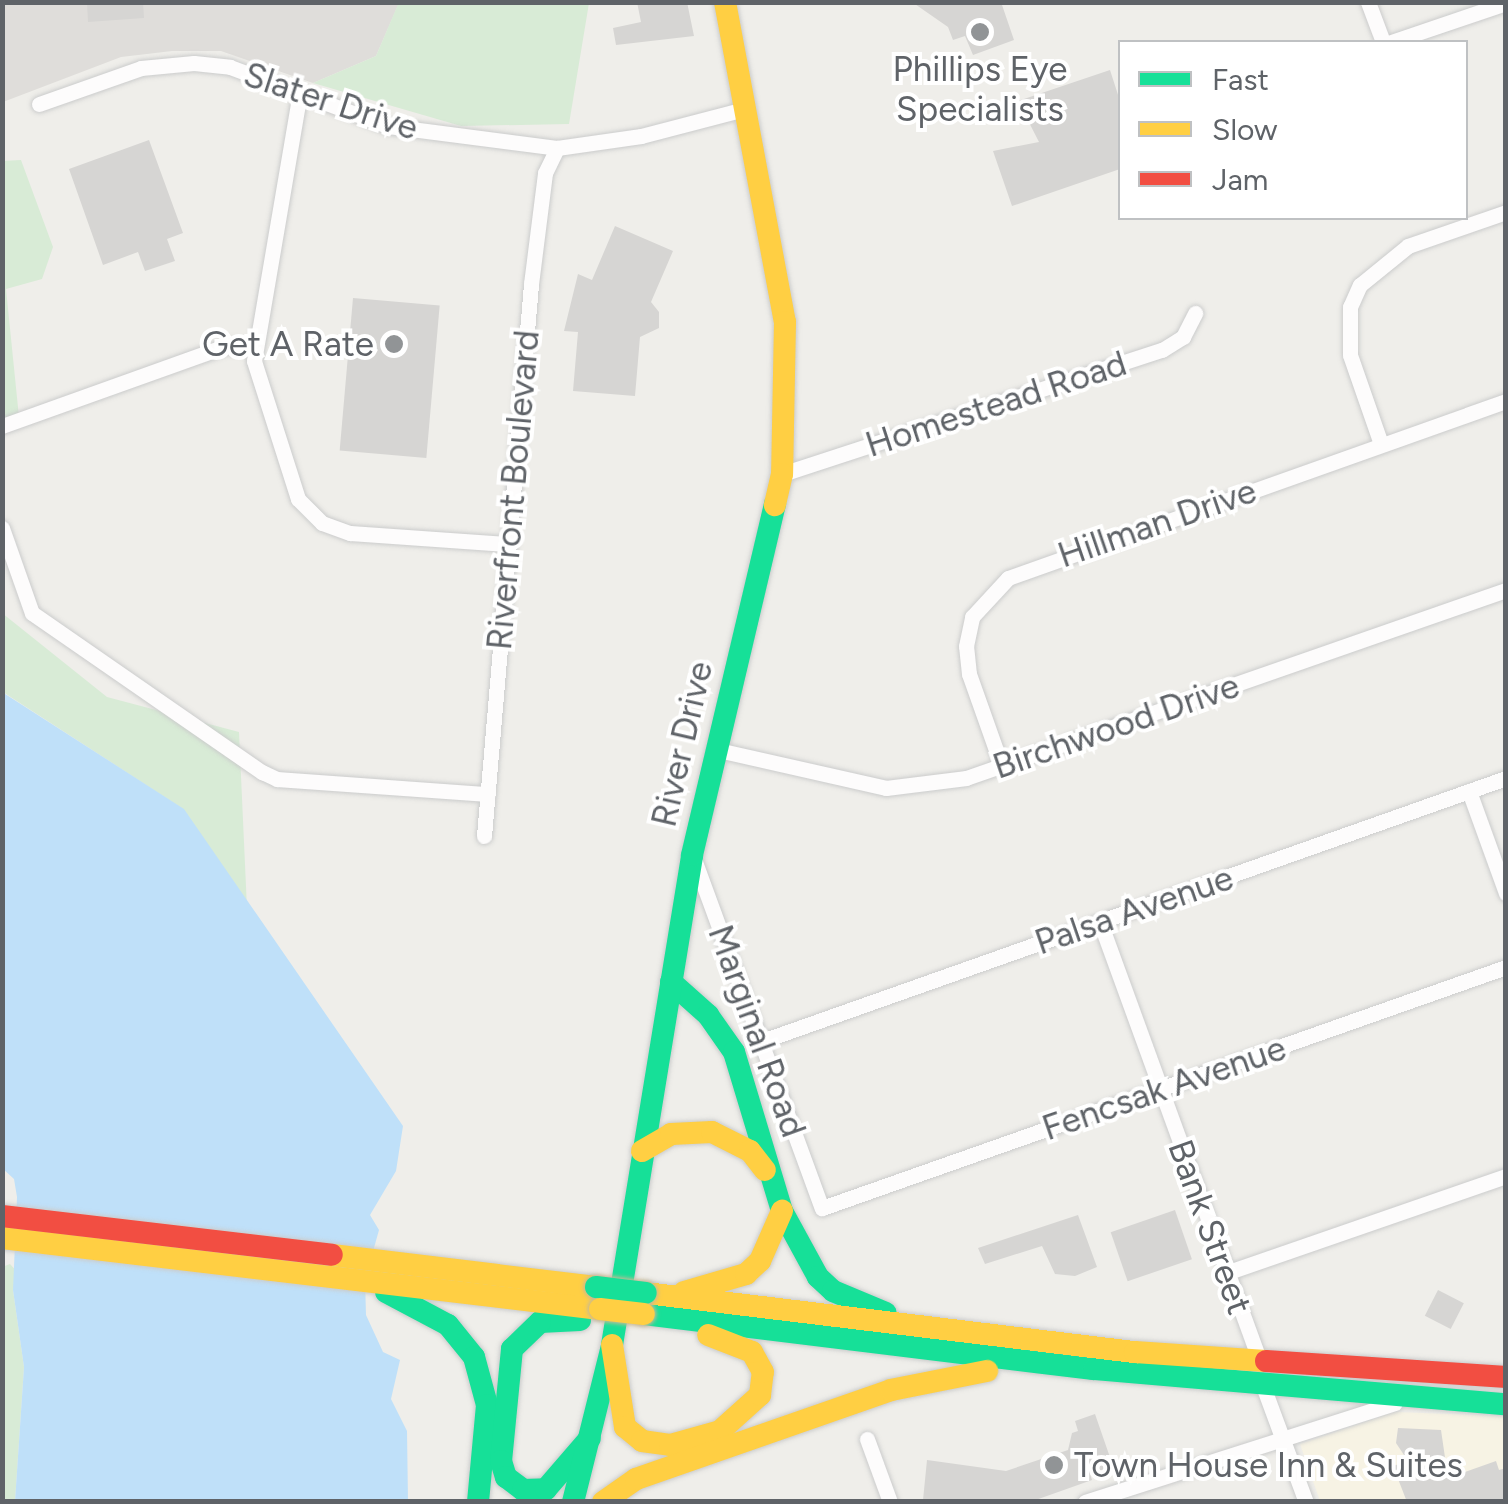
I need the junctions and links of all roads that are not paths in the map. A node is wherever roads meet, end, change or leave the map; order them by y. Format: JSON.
{"nodes":[{"id":1,"x":725,"y":2,"type":"edge"},
{"id":2,"x":1368,"y":2,"type":"edge"},
{"id":3,"x":1506,"y":3,"type":"edge"},
{"id":4,"x":1382,"y":40,"type":"edge"},
{"id":5,"x":1397,"y":40,"type":"edge"},
{"id":6,"x":300,"y":92,"type":"junction"},
{"id":7,"x":39,"y":104,"type":"dead end"},
{"id":8,"x":745,"y":109,"type":"junction"},
{"id":9,"x":556,"y":148,"type":"junction"},
{"id":10,"x":1506,"y":212,"type":"edge"},
{"id":11,"x":1195,"y":313,"type":"dead end"},
{"id":12,"x":256,"y":347,"type":"junction"},
{"id":13,"x":1506,"y":402,"type":"edge"},
{"id":14,"x":2,"y":426,"type":"edge"},
{"id":15,"x":1381,"y":444,"type":"junction"},
{"id":16,"x":782,"y":474,"type":"junction"},
{"id":17,"x":2,"y":528,"type":"edge"},
{"id":18,"x":507,"y":544,"type":"junction"},
{"id":19,"x":1506,"y":590,"type":"edge"},
{"id":20,"x":718,"y":750,"type":"junction"},
{"id":21,"x":1002,"y":766,"type":"junction"},
{"id":22,"x":1506,"y":778,"type":"edge"},
{"id":23,"x":1469,"y":791,"type":"junction"},
{"id":24,"x":487,"y":794,"type":"junction"},
{"id":25,"x":484,"y":836,"type":"dead end"},
{"id":26,"x":692,"y":855,"type":"junction"},
{"id":27,"x":1506,"y":894,"type":"edge"},
{"id":28,"x":1100,"y":922,"type":"junction"},
{"id":29,"x":1506,"y":967,"type":"edge"},
{"id":30,"x":671,"y":982,"type":"junction"},
{"id":31,"x":762,"y":1040,"type":"junction"},
{"id":32,"x":1160,"y":1090,"type":"junction"},
{"id":33,"x":642,"y":1151,"type":"junction"},
{"id":34,"x":1506,"y":1176,"type":"edge"},
{"id":35,"x":772,"y":1180,"type":"junction"},
{"id":36,"x":822,"y":1208,"type":"joint"},
{"id":37,"x":782,"y":1211,"type":"junction"},
{"id":38,"x":2,"y":1212,"type":"edge"},
{"id":39,"x":2,"y":1238,"type":"edge"},
{"id":40,"x":53,"y":1243,"type":"junction"},
{"id":41,"x":2,"y":1257,"type":"edge"},
{"id":42,"x":1226,"y":1273,"type":"junction"},
{"id":43,"x":412,"y":1285,"type":"junction"},
{"id":44,"x":598,"y":1298,"type":"junction"},
{"id":45,"x":652,"y":1301,"type":"junction"},
{"id":46,"x":681,"y":1318,"type":"junction"},
{"id":47,"x":934,"y":1331,"type":"junction"},
{"id":48,"x":612,"y":1346,"type":"junction"},
{"id":49,"x":1260,"y":1362,"type":"junction"},
{"id":50,"x":1047,"y":1364,"type":"junction"},
{"id":51,"x":1504,"y":1377,"type":"edge"},
{"id":52,"x":1264,"y":1386,"type":"junction"},
{"id":53,"x":1419,"y":1398,"type":"junction"},
{"id":54,"x":1506,"y":1404,"type":"edge"},
{"id":55,"x":1282,"y":1435,"type":"junction"},
{"id":56,"x":590,"y":1438,"type":"junction"},
{"id":57,"x":867,"y":1439,"type":"dead end"},
{"id":58,"x":478,"y":1502,"type":"edge"},
{"id":59,"x":573,"y":1502,"type":"edge"},
{"id":60,"x":604,"y":1502,"type":"edge"},
{"id":61,"x":890,"y":1502,"type":"edge"},
{"id":62,"x":1084,"y":1502,"type":"edge"},
{"id":63,"x":1306,"y":1502,"type":"edge"}],
"edges":[{"from":1,"to":8,"type":"main road","name":"River Drive"},
{"from":2,"to":4,"type":"street"},
{"from":3,"to":5,"type":"street"},
{"from":6,"to":7,"type":"street","name":"Slater Drive"},
{"from":6,"to":9,"type":"street","name":"Slater Drive"},
{"from":6,"to":12,"type":"street"},
{"from":8,"to":9,"type":"street","name":"Slater Drive"},
{"from":8,"to":16,"type":"main road","name":"River Drive"},
{"from":9,"to":18,"type":"street","name":"Riverfront Boulevard"},
{"from":10,"to":15,"type":"street"},
{"from":11,"to":16,"type":"street","name":"Homestead Road"},
{"from":12,"to":14,"type":"street"},
{"from":12,"to":18,"type":"street"},
{"from":13,"to":15,"type":"street","name":"Hillman Drive"},
{"from":15,"to":21,"type":"street","name":"Hillman Drive"},
{"from":16,"to":20,"type":"main road","name":"River Drive"},
{"from":17,"to":24,"type":"street"},
{"from":18,"to":24,"type":"street","name":"Riverfront Boulevard"},
{"from":19,"to":21,"type":"street","name":"Birchwood Drive"},
{"from":20,"to":21,"type":"street","name":"Birchwood Drive"},
{"from":20,"to":26,"type":"main road","name":"River Drive"},
{"from":22,"to":23,"type":"street","name":"Palsa Avenue"},
{"from":23,"to":27,"type":"street"},
{"from":23,"to":28,"type":"street","name":"Palsa Avenue"},
{"from":24,"to":25,"type":"street","name":"Riverfront Boulevard"},
{"from":26,"to":30,"type":"main road","name":"River Drive"},
{"from":26,"to":31,"type":"street","name":"Marginal Road"},
{"from":28,"to":31,"type":"street","name":"Palsa Avenue"},
{"from":28,"to":32,"type":"street","name":"Bank Street"},
{"from":29,"to":32,"type":"street","name":"Fencsak Avenue"},
{"from":30,"to":33,"type":"main road","name":"River Drive"},
{"from":30,"to":35,"type":"main road"},
{"from":31,"to":36,"type":"street","name":"Marginal Road"},
{"from":32,"to":36,"type":"street","name":"Fencsak Avenue"},
{"from":32,"to":42,"type":"street","name":"Bank Street"},
{"from":33,"to":35,"type":"main road"},
{"from":33,"to":48,"type":"main road","name":"River Drive"},
{"from":34,"to":42,"type":"street"},
{"from":35,"to":37,"type":"main road"},
{"from":37,"to":45,"type":"main road"},
{"from":37,"to":47,"type":"main road"},
{"from":38,"to":43,"type":"main road"},
{"from":39,"to":40,"type":"main road"},
{"from":40,"to":41,"type":"main road"},
{"from":40,"to":43,"type":"main road"},
{"from":42,"to":49,"type":"street","name":"Bank Street"},
{"from":43,"to":44,"type":"main road"},
{"from":43,"to":58,"type":"main road"},
{"from":44,"to":45,"type":"main road","bridge":true},
{"from":44,"to":56,"type":"main road"},
{"from":45,"to":46,"type":"main road"},
{"from":45,"to":47,"type":"main road"},
{"from":46,"to":48,"type":"main road"},
{"from":46,"to":50,"type":"main road"},
{"from":47,"to":49,"type":"main road"},
{"from":48,"to":56,"type":"main road","name":"River Drive"},
{"from":49,"to":51,"type":"main road"},
{"from":50,"to":52,"type":"main road"},
{"from":50,"to":60,"type":"main road"},
{"from":52,"to":53,"type":"main road"},
{"from":52,"to":55,"type":"street"},
{"from":53,"to":54,"type":"main road"},
{"from":53,"to":55,"type":"street"},
{"from":55,"to":62,"type":"street"},
{"from":55,"to":63,"type":"street"},
{"from":56,"to":59,"type":"main road","name":"River Drive"},
{"from":57,"to":61,"type":"street"}]}
